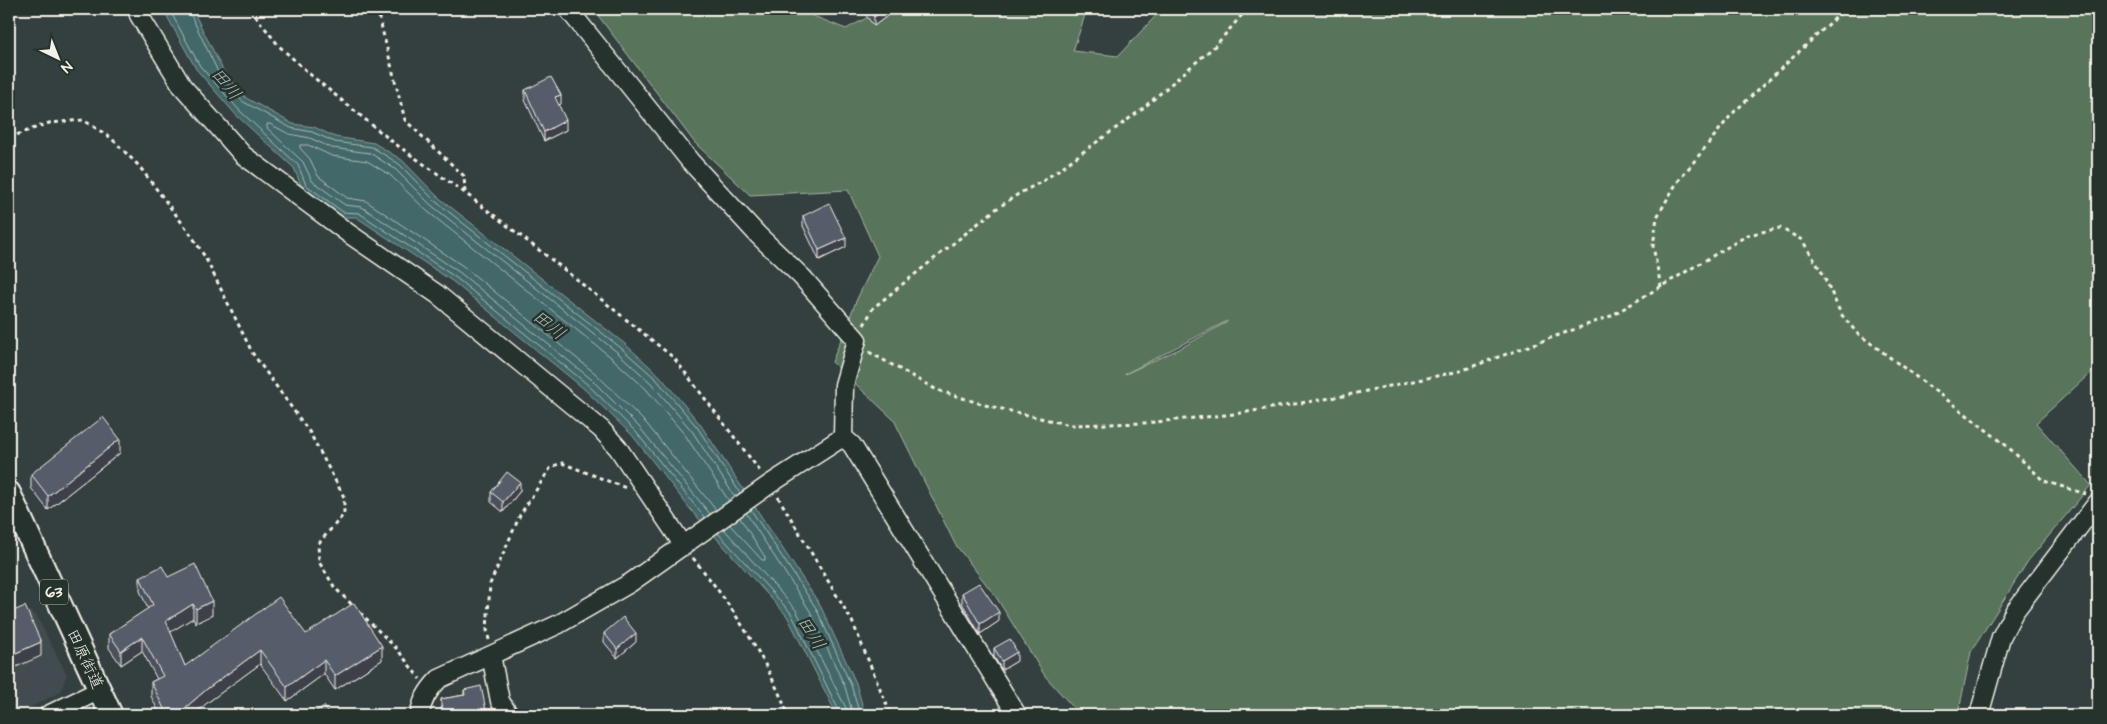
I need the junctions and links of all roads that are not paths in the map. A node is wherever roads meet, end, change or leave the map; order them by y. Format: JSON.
{"nodes":[{"id":1,"x":138,"y":9,"type":"edge"},
{"id":2,"x":568,"y":9,"type":"edge"},
{"id":3,"x":843,"y":437,"type":"junction"},
{"id":4,"x":9,"y":493,"type":"edge"},
{"id":5,"x":2094,"y":499,"type":"edge"},
{"id":6,"x":686,"y":544,"type":"junction"},
{"id":7,"x":492,"y":655,"type":"junction"},
{"id":8,"x":100,"y":690,"type":"junction"},
{"id":9,"x":48,"y":715,"type":"edge"},
{"id":10,"x":112,"y":715,"type":"edge"},
{"id":11,"x":420,"y":715,"type":"edge"},
{"id":12,"x":509,"y":715,"type":"edge"},
{"id":13,"x":1017,"y":715,"type":"edge"},
{"id":14,"x":1979,"y":715,"type":"edge"}],
"edges":[{"from":1,"to":6,"type":"street"},
{"from":2,"to":3,"type":"street"},
{"from":3,"to":6,"type":"street"},
{"from":3,"to":13,"type":"street"},
{"from":4,"to":8,"type":"main road","name":"田原街道","number":"63"},
{"from":5,"to":14,"type":"street"},
{"from":6,"to":7,"type":"street"},
{"from":7,"to":11,"type":"street"},
{"from":7,"to":12,"type":"street"},
{"from":8,"to":9,"type":"street"},
{"from":8,"to":10,"type":"main road","name":"田原街道","number":"63"}]}
